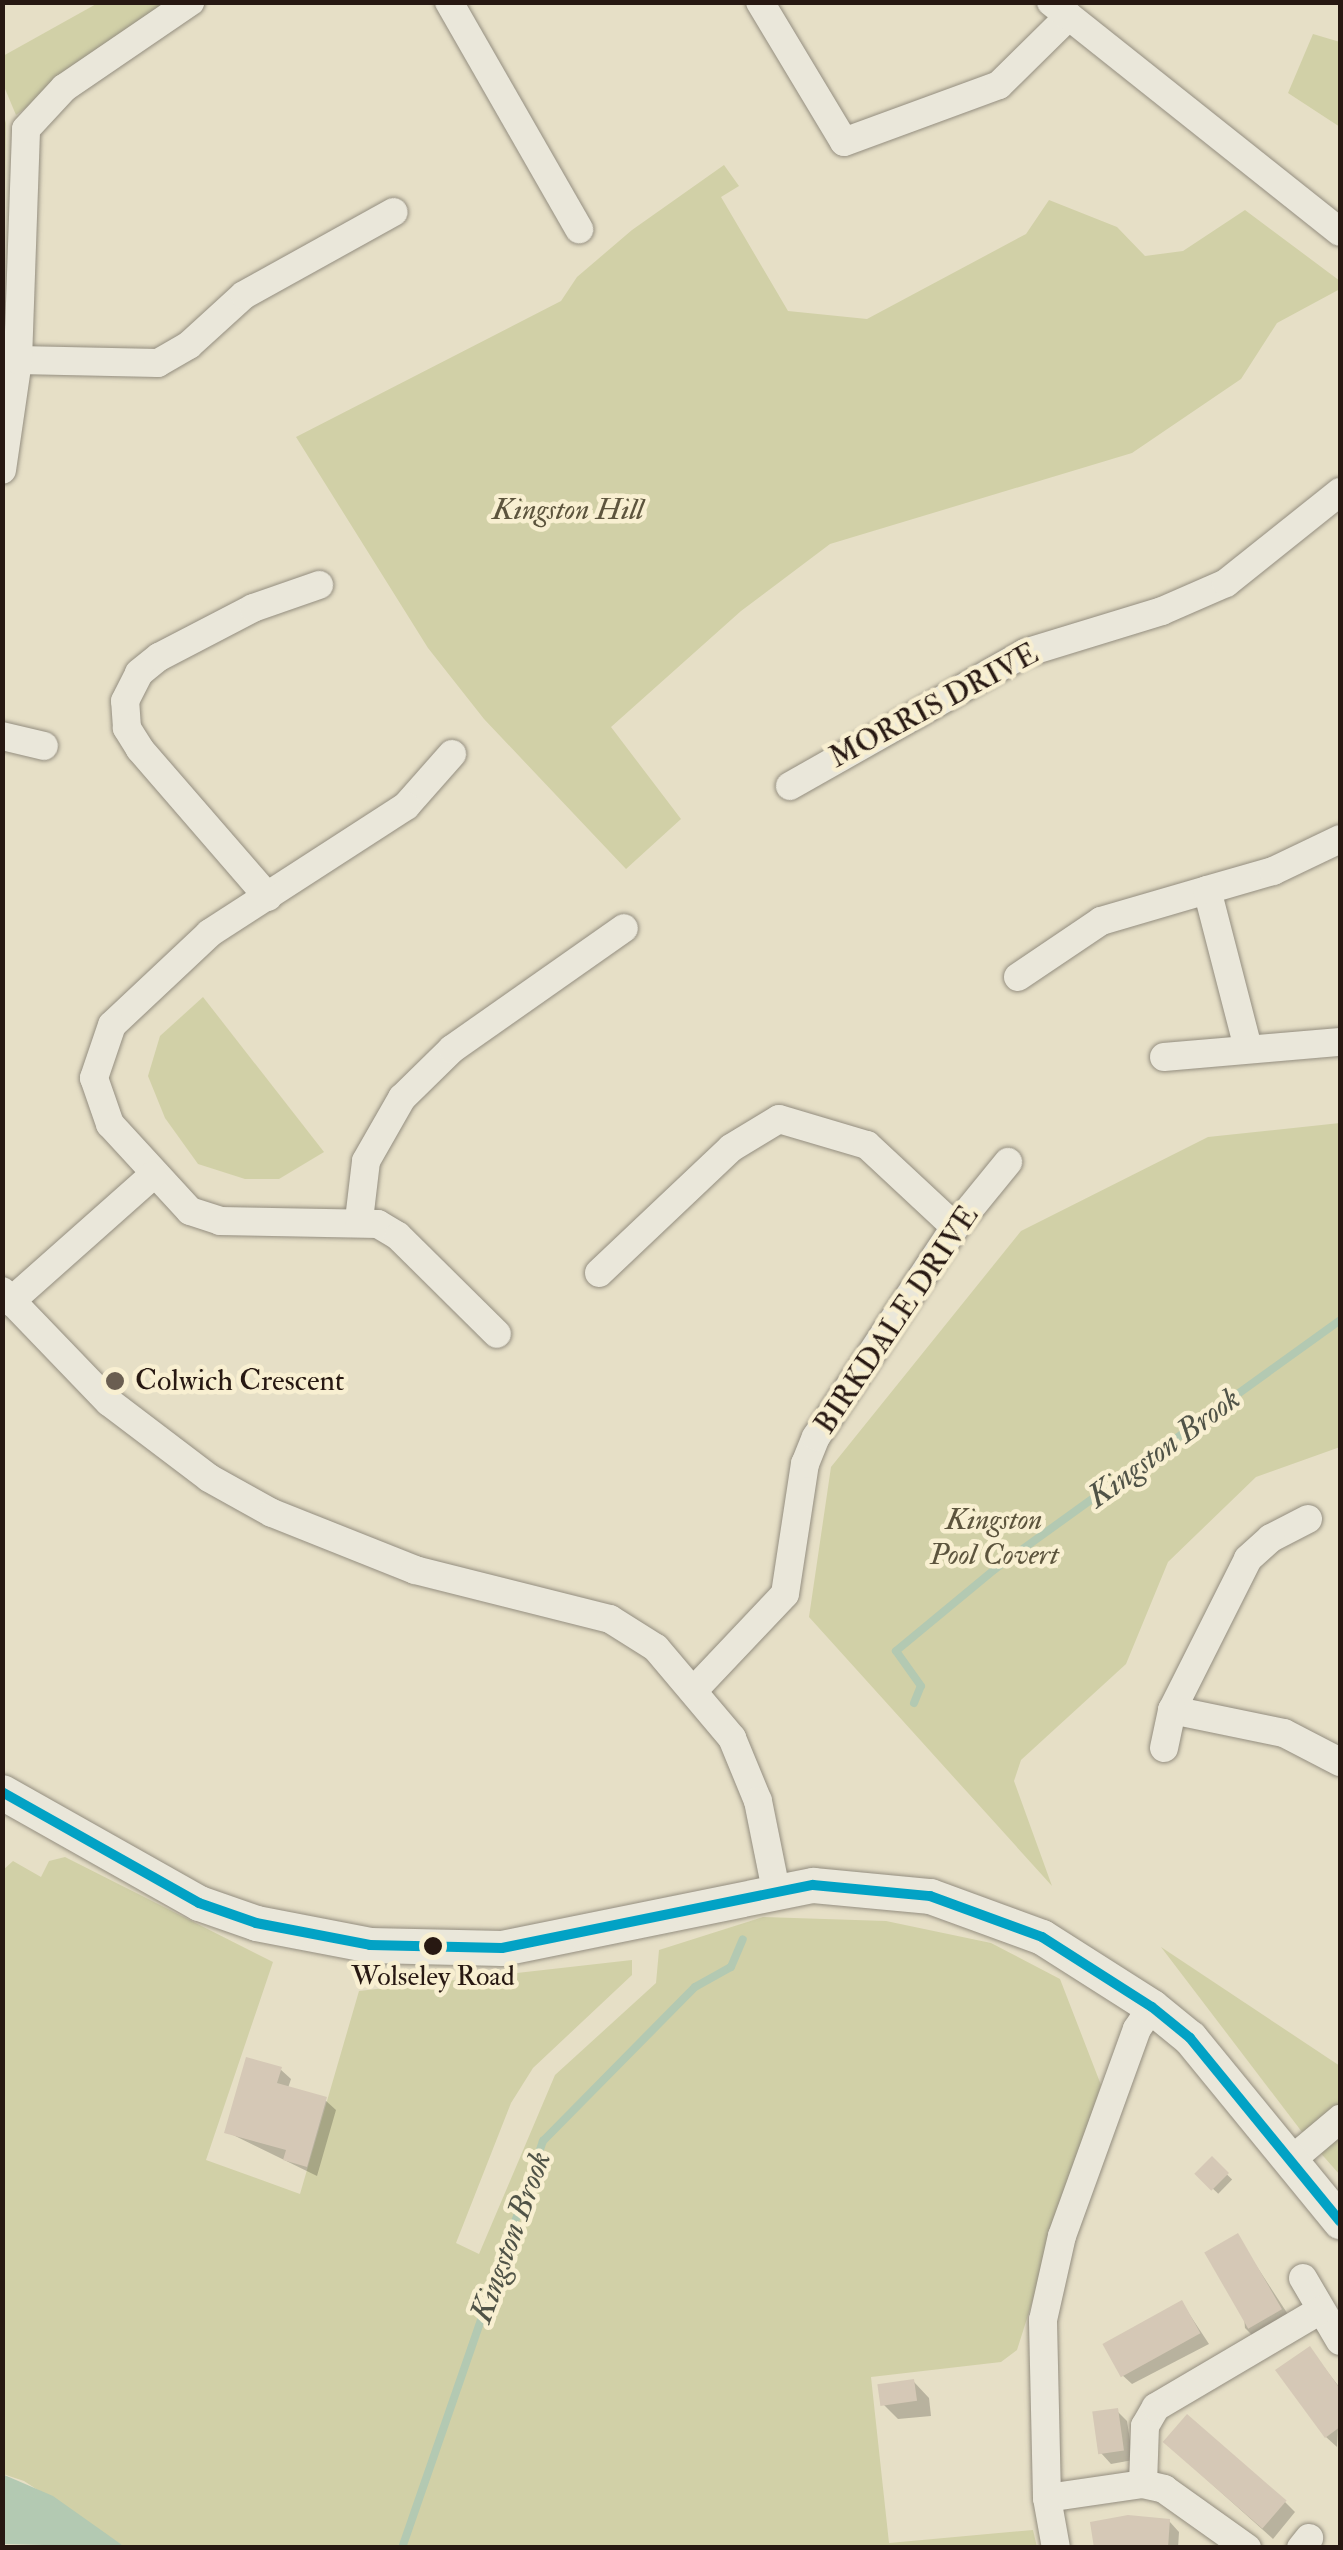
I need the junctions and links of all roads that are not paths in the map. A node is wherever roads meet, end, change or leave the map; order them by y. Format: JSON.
{"nodes":[{"id":1,"x":190,"y":2,"type":"edge"},
{"id":2,"x":448,"y":2,"type":"edge"},
{"id":3,"x":760,"y":2,"type":"edge"},
{"id":4,"x":1060,"y":9,"type":"edge"},
{"id":5,"x":394,"y":212,"type":"dead end"},
{"id":6,"x":579,"y":229,"type":"dead end"},
{"id":7,"x":1340,"y":232,"type":"edge"},
{"id":8,"x":18,"y":360,"type":"junction"},
{"id":9,"x":2,"y":470,"type":"edge"},
{"id":10,"x":1340,"y":492,"type":"edge"},
{"id":11,"x":319,"y":585,"type":"dead end"},
{"id":12,"x":2,"y":736,"type":"edge"},
{"id":13,"x":44,"y":746,"type":"dead end"},
{"id":14,"x":452,"y":754,"type":"dead end"},
{"id":15,"x":790,"y":786,"type":"dead end"},
{"id":16,"x":1340,"y":838,"type":"edge"},
{"id":17,"x":1207,"y":890,"type":"junction"},
{"id":18,"x":268,"y":898,"type":"junction"},
{"id":19,"x":624,"y":928,"type":"dead end"},
{"id":20,"x":1018,"y":977,"type":"dead end"},
{"id":21,"x":1340,"y":1042,"type":"edge"},
{"id":22,"x":1248,"y":1048,"type":"junction"},
{"id":23,"x":1164,"y":1058,"type":"dead end"},
{"id":24,"x":1008,"y":1162,"type":"dead end"},
{"id":25,"x":152,"y":1176,"type":"junction"},
{"id":26,"x":360,"y":1220,"type":"junction"},
{"id":27,"x":955,"y":1227,"type":"junction"},
{"id":28,"x":598,"y":1273,"type":"dead end"},
{"id":29,"x":6,"y":1296,"type":"edge"},
{"id":30,"x":497,"y":1334,"type":"dead end"},
{"id":31,"x":1308,"y":1519,"type":"dead end"},
{"id":32,"x":696,"y":1688,"type":"junction"},
{"id":33,"x":1172,"y":1710,"type":"junction"},
{"id":34,"x":1164,"y":1748,"type":"dead end"},
{"id":35,"x":1340,"y":1762,"type":"edge"},
{"id":36,"x":2,"y":1792,"type":"edge"},
{"id":37,"x":776,"y":1890,"type":"junction"},
{"id":38,"x":1152,"y":2007,"type":"junction"},
{"id":39,"x":1340,"y":2119,"type":"edge"},
{"id":40,"x":1289,"y":2162,"type":"junction"},
{"id":41,"x":1340,"y":2221,"type":"edge"},
{"id":42,"x":1303,"y":2278,"type":"dead end"},
{"id":43,"x":1321,"y":2310,"type":"junction"},
{"id":44,"x":1340,"y":2341,"type":"edge"},
{"id":45,"x":1143,"y":2484,"type":"junction"},
{"id":46,"x":1047,"y":2498,"type":"junction"},
{"id":47,"x":1056,"y":2548,"type":"edge"},
{"id":48,"x":1247,"y":2548,"type":"edge"}],
"edges":[{"from":1,"to":8,"type":"street"},
{"from":2,"to":6,"type":"street"},
{"from":3,"to":4,"type":"street"},
{"from":4,"to":7,"type":"street"},
{"from":5,"to":8,"type":"street"},
{"from":8,"to":9,"type":"street"},
{"from":10,"to":15,"type":"street","name":"MORRIS DRIVE"},
{"from":11,"to":18,"type":"street"},
{"from":12,"to":13,"type":"street"},
{"from":14,"to":18,"type":"street"},
{"from":16,"to":17,"type":"street"},
{"from":17,"to":20,"type":"street"},
{"from":17,"to":22,"type":"street"},
{"from":18,"to":25,"type":"street"},
{"from":19,"to":26,"type":"street"},
{"from":21,"to":22,"type":"street"},
{"from":22,"to":23,"type":"street"},
{"from":24,"to":27,"type":"street","name":"BIRKDALE DRIVE"},
{"from":25,"to":26,"type":"street"},
{"from":25,"to":29,"type":"street"},
{"from":26,"to":30,"type":"street"},
{"from":27,"to":28,"type":"street"},
{"from":27,"to":32,"type":"street","name":"BIRKDALE DRIVE"},
{"from":29,"to":32,"type":"street"},
{"from":31,"to":33,"type":"street"},
{"from":32,"to":37,"type":"street"},
{"from":33,"to":34,"type":"street"},
{"from":33,"to":35,"type":"street"},
{"from":36,"to":37,"type":"street"},
{"from":37,"to":38,"type":"street"},
{"from":38,"to":40,"type":"street"},
{"from":38,"to":46,"type":"street"},
{"from":39,"to":40,"type":"street"},
{"from":40,"to":41,"type":"street"},
{"from":42,"to":43,"type":"street"},
{"from":43,"to":44,"type":"street"},
{"from":43,"to":45,"type":"street"},
{"from":45,"to":46,"type":"street"},
{"from":45,"to":48,"type":"street"},
{"from":46,"to":47,"type":"street"}]}
